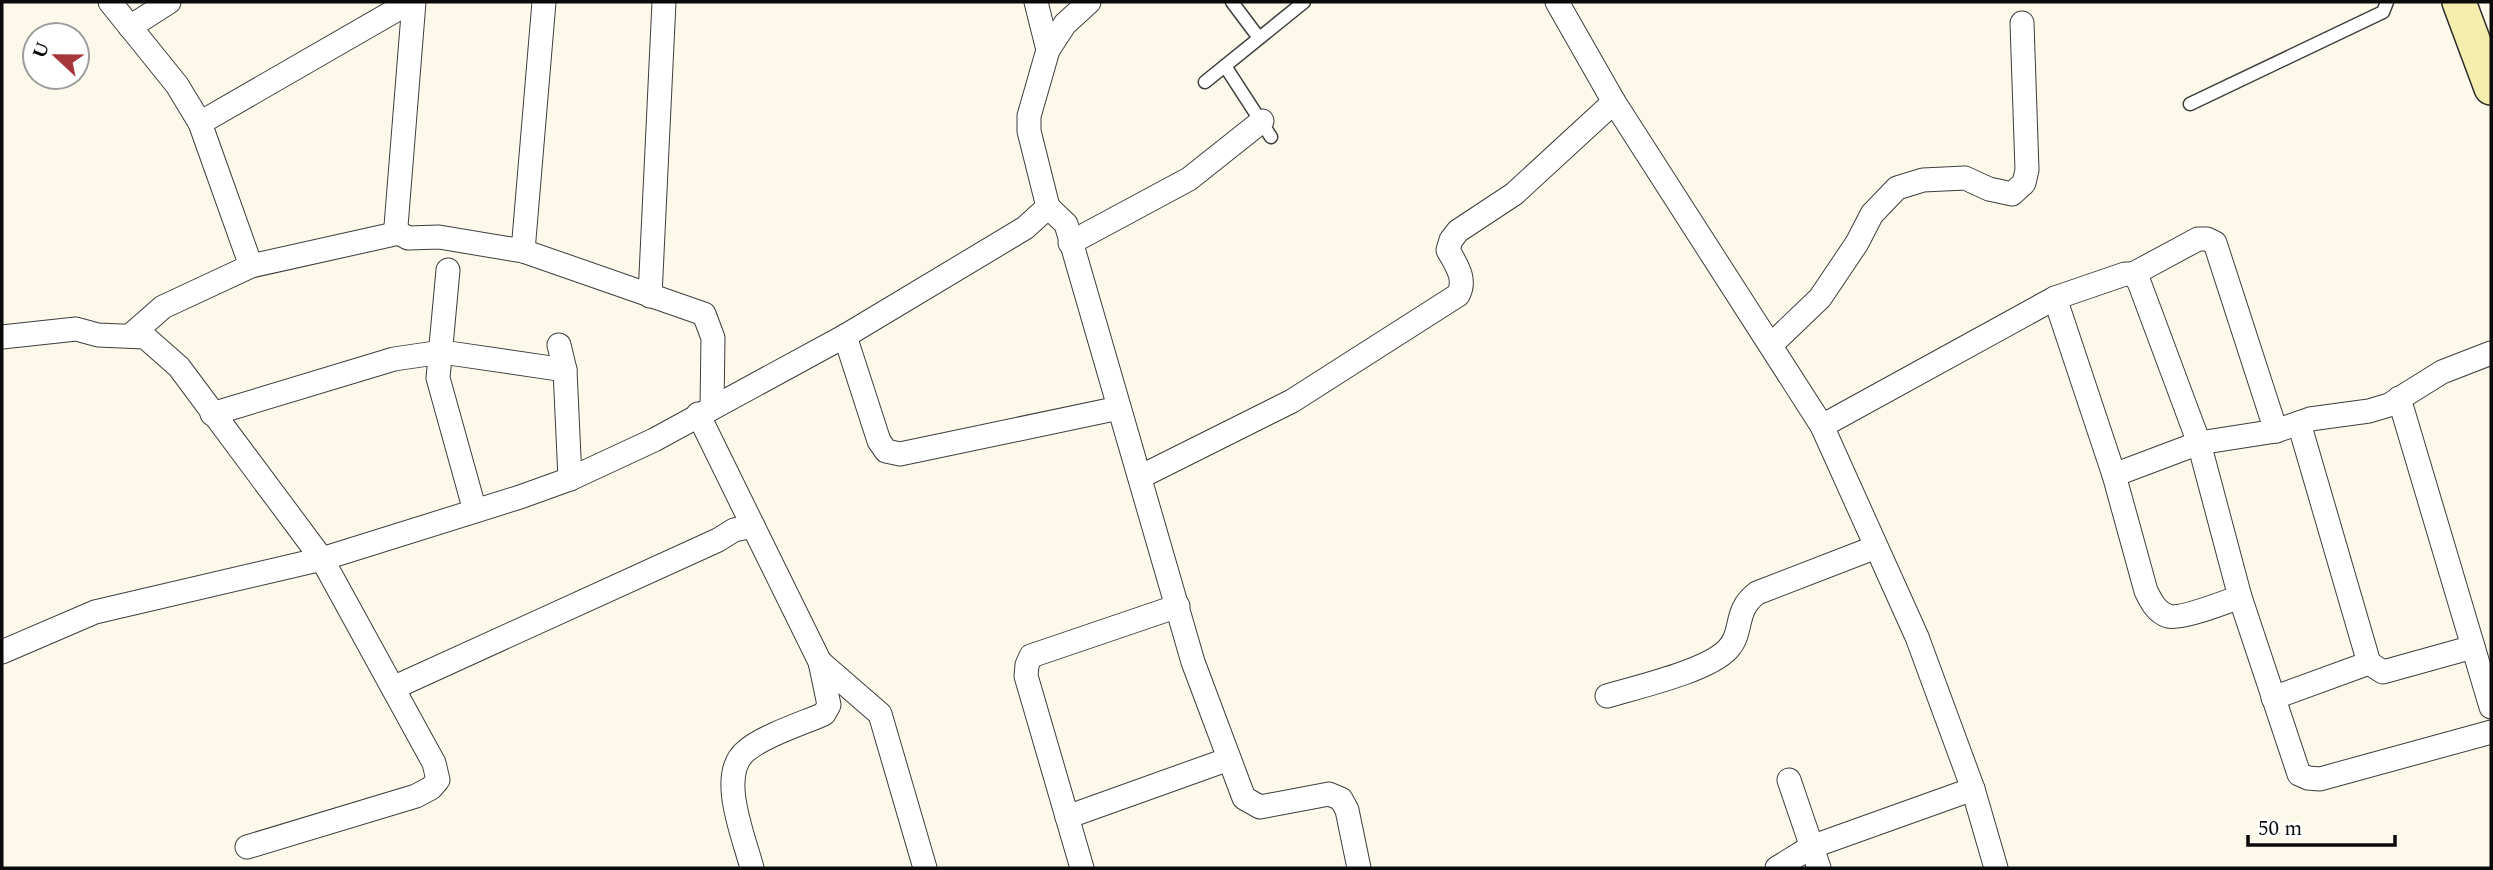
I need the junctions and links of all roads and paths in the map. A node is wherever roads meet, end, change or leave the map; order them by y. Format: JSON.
{"nodes":[{"id":1,"x":110,"y":2,"type":"edge"},
{"id":2,"x":169,"y":2,"type":"edge"},
{"id":3,"x":412,"y":2,"type":"edge"},
{"id":4,"x":544,"y":2,"type":"edge"},
{"id":5,"x":664,"y":2,"type":"edge"},
{"id":6,"x":1035,"y":2,"type":"edge"},
{"id":7,"x":1089,"y":2,"type":"edge"},
{"id":8,"x":1232,"y":2,"type":"edge"},
{"id":9,"x":1304,"y":2,"type":"edge"},
{"id":10,"x":1557,"y":2,"type":"edge"},
{"id":11,"x":2387,"y":2,"type":"edge"},
{"id":12,"x":2459,"y":2,"type":"edge"},
{"id":13,"x":2022,"y":23,"type":"dead end"},
{"id":14,"x":130,"y":27,"type":"junction"},
{"id":15,"x":1259,"y":38,"type":"junction"},
{"id":16,"x":1048,"y":50,"type":"junction"},
{"id":17,"x":1224,"y":66,"type":"junction"},
{"id":18,"x":1205,"y":82,"type":"dead end"},
{"id":19,"x":2491,"y":88,"type":"edge"},
{"id":20,"x":1614,"y":102,"type":"junction"},
{"id":21,"x":2190,"y":104,"type":"dead end"},
{"id":22,"x":200,"y":123,"type":"junction"},
{"id":23,"x":1266,"y":129,"type":"joint"},
{"id":24,"x":1048,"y":207,"type":"junction"},
{"id":25,"x":399,"y":233,"type":"junction"},
{"id":26,"x":1070,"y":243,"type":"junction"},
{"id":27,"x":523,"y":251,"type":"junction"},
{"id":28,"x":251,"y":266,"type":"junction"},
{"id":29,"x":448,"y":270,"type":"dead end"},
{"id":30,"x":2133,"y":274,"type":"junction"},
{"id":31,"x":650,"y":296,"type":"junction"},
{"id":32,"x":2055,"y":298,"type":"junction"},
{"id":33,"x":130,"y":336,"type":"junction"},
{"id":34,"x":845,"y":336,"type":"junction"},
{"id":35,"x":2,"y":337,"type":"edge"},
{"id":36,"x":559,"y":345,"type":"dead end"},
{"id":37,"x":1771,"y":345,"type":"junction"},
{"id":38,"x":442,"y":352,"type":"junction"},
{"id":39,"x":2491,"y":353,"type":"edge"},
{"id":40,"x":565,"y":370,"type":"junction"},
{"id":41,"x":2399,"y":398,"type":"junction"},
{"id":42,"x":1119,"y":408,"type":"junction"},
{"id":43,"x":705,"y":411,"type":"junction"},
{"id":44,"x":212,"y":414,"type":"junction"},
{"id":45,"x":2299,"y":423,"type":"junction"},
{"id":46,"x":1822,"y":426,"type":"junction"},
{"id":47,"x":2276,"y":431,"type":"junction"},
{"id":48,"x":2199,"y":443,"type":"junction"},
{"id":49,"x":2114,"y":475,"type":"junction"},
{"id":50,"x":1140,"y":477,"type":"junction"},
{"id":51,"x":570,"y":479,"type":"junction"},
{"id":52,"x":475,"y":511,"type":"junction"},
{"id":53,"x":753,"y":526,"type":"junction"},
{"id":54,"x":1876,"y":547,"type":"junction"},
{"id":55,"x":322,"y":558,"type":"junction"},
{"id":56,"x":2240,"y":597,"type":"junction"},
{"id":57,"x":1178,"y":606,"type":"junction"},
{"id":58,"x":2473,"y":647,"type":"junction"},
{"id":59,"x":2,"y":652,"type":"edge"},
{"id":60,"x":820,"y":662,"type":"junction"},
{"id":61,"x":2369,"y":663,"type":"junction"},
{"id":62,"x":393,"y":688,"type":"junction"},
{"id":63,"x":1607,"y":696,"type":"dead end"},
{"id":64,"x":2273,"y":698,"type":"junction"},
{"id":65,"x":2491,"y":707,"type":"edge"},
{"id":66,"x":2491,"y":732,"type":"edge"},
{"id":67,"x":1229,"y":759,"type":"junction"},
{"id":68,"x":1789,"y":780,"type":"dead end"},
{"id":69,"x":1973,"y":789,"type":"junction"},
{"id":70,"x":1067,"y":817,"type":"junction"},
{"id":71,"x":247,"y":847,"type":"dead end"},
{"id":72,"x":1815,"y":857,"type":"edge"},
{"id":73,"x":752,"y":868,"type":"edge"},
{"id":74,"x":925,"y":868,"type":"edge"},
{"id":75,"x":1082,"y":868,"type":"edge"},
{"id":76,"x":1359,"y":868,"type":"edge"},
{"id":77,"x":1777,"y":868,"type":"edge"},
{"id":78,"x":1996,"y":868,"type":"edge"}],
"edges":[{"from":1,"to":14,"type":"street"},
{"from":2,"to":14,"type":"street"},
{"from":3,"to":22,"type":"street"},
{"from":3,"to":25,"type":"street"},
{"from":4,"to":27,"type":"street"},
{"from":5,"to":31,"type":"street"},
{"from":6,"to":16,"type":"street"},
{"from":7,"to":16,"type":"street"},
{"from":8,"to":15,"type":"lane"},
{"from":9,"to":15,"type":"lane"},
{"from":10,"to":20,"type":"street"},
{"from":11,"to":21,"type":"lane"},
{"from":12,"to":19,"type":"main road"},
{"from":13,"to":37,"type":"street"},
{"from":14,"to":22,"type":"street"},
{"from":15,"to":17,"type":"lane"},
{"from":16,"to":24,"type":"street"},
{"from":17,"to":18,"type":"lane"},
{"from":17,"to":23,"type":"lane"},
{"from":20,"to":37,"type":"street"},
{"from":20,"to":50,"type":"street"},
{"from":22,"to":28,"type":"street"},
{"from":23,"to":26,"type":"street"},
{"from":24,"to":26,"type":"street"},
{"from":24,"to":34,"type":"street"},
{"from":25,"to":27,"type":"street"},
{"from":25,"to":28,"type":"street"},
{"from":26,"to":42,"type":"street"},
{"from":27,"to":31,"type":"street"},
{"from":28,"to":33,"type":"street"},
{"from":29,"to":38,"type":"street"},
{"from":30,"to":32,"type":"street"},
{"from":30,"to":47,"type":"street"},
{"from":30,"to":48,"type":"street"},
{"from":31,"to":43,"type":"street"},
{"from":32,"to":46,"type":"street"},
{"from":32,"to":49,"type":"street"},
{"from":33,"to":35,"type":"street"},
{"from":33,"to":44,"type":"street"},
{"from":34,"to":42,"type":"street"},
{"from":34,"to":43,"type":"street"},
{"from":36,"to":40,"type":"street"},
{"from":37,"to":46,"type":"street"},
{"from":38,"to":40,"type":"street"},
{"from":38,"to":44,"type":"street"},
{"from":38,"to":52,"type":"street"},
{"from":39,"to":41,"type":"street"},
{"from":40,"to":51,"type":"street"},
{"from":41,"to":45,"type":"street"},
{"from":41,"to":58,"type":"street"},
{"from":42,"to":50,"type":"street"},
{"from":43,"to":51,"type":"street"},
{"from":43,"to":53,"type":"street"},
{"from":44,"to":55,"type":"street"},
{"from":45,"to":47,"type":"street"},
{"from":45,"to":61,"type":"street"},
{"from":46,"to":54,"type":"street"},
{"from":47,"to":48,"type":"street"},
{"from":48,"to":49,"type":"street"},
{"from":48,"to":56,"type":"street"},
{"from":49,"to":56,"type":"street"},
{"from":50,"to":57,"type":"street"},
{"from":51,"to":52,"type":"street"},
{"from":52,"to":55,"type":"street"},
{"from":53,"to":60,"type":"street"},
{"from":53,"to":62,"type":"street"},
{"from":54,"to":63,"type":"street"},
{"from":54,"to":69,"type":"street"},
{"from":55,"to":59,"type":"street"},
{"from":55,"to":62,"type":"street"},
{"from":56,"to":64,"type":"street"},
{"from":57,"to":67,"type":"street"},
{"from":57,"to":70,"type":"street"},
{"from":58,"to":61,"type":"street"},
{"from":58,"to":65,"type":"street"},
{"from":60,"to":73,"type":"street"},
{"from":60,"to":74,"type":"street"},
{"from":61,"to":64,"type":"street"},
{"from":62,"to":71,"type":"street"},
{"from":64,"to":66,"type":"street"},
{"from":67,"to":70,"type":"street"},
{"from":67,"to":76,"type":"street"},
{"from":68,"to":72,"type":"street"},
{"from":69,"to":72,"type":"street"},
{"from":69,"to":78,"type":"street"},
{"from":70,"to":75,"type":"street"},
{"from":72,"to":77,"type":"street"}]}
